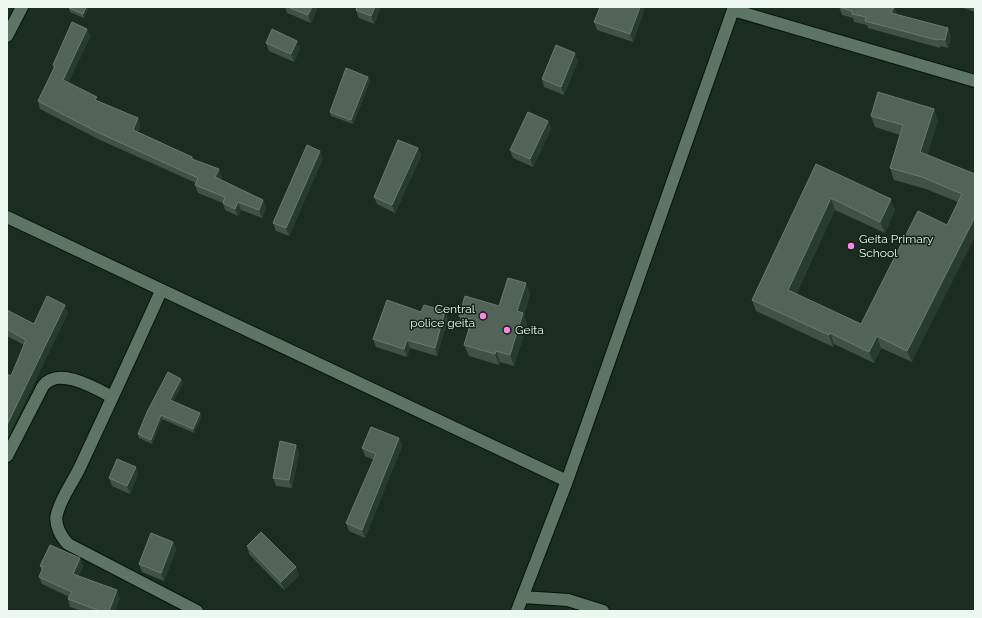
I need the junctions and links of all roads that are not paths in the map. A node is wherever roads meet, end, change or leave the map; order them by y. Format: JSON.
{"nodes":[{"id":1,"x":22,"y":7,"type":"edge"},
{"id":2,"x":733,"y":9,"type":"edge"},
{"id":3,"x":7,"y":36,"type":"edge"},
{"id":4,"x":975,"y":81,"type":"edge"},
{"id":5,"x":7,"y":217,"type":"edge"},
{"id":6,"x":161,"y":291,"type":"junction"},
{"id":7,"x":112,"y":397,"type":"junction"},
{"id":8,"x":7,"y":456,"type":"edge"},
{"id":9,"x":567,"y":481,"type":"junction"},
{"id":10,"x":523,"y":597,"type":"junction"},
{"id":11,"x":568,"y":605,"type":"edge"},
{"id":12,"x":197,"y":611,"type":"edge"},
{"id":13,"x":517,"y":611,"type":"edge"},
{"id":14,"x":603,"y":611,"type":"edge"}],
"edges":[{"from":1,"to":3,"type":"street"},
{"from":2,"to":4,"type":"street"},
{"from":2,"to":9,"type":"street"},
{"from":5,"to":6,"type":"street"},
{"from":6,"to":7,"type":"street"},
{"from":6,"to":9,"type":"street"},
{"from":7,"to":8,"type":"street"},
{"from":7,"to":12,"type":"street"},
{"from":9,"to":10,"type":"street"},
{"from":10,"to":11,"type":"street"},
{"from":10,"to":13,"type":"street"},
{"from":11,"to":14,"type":"street"}]}
